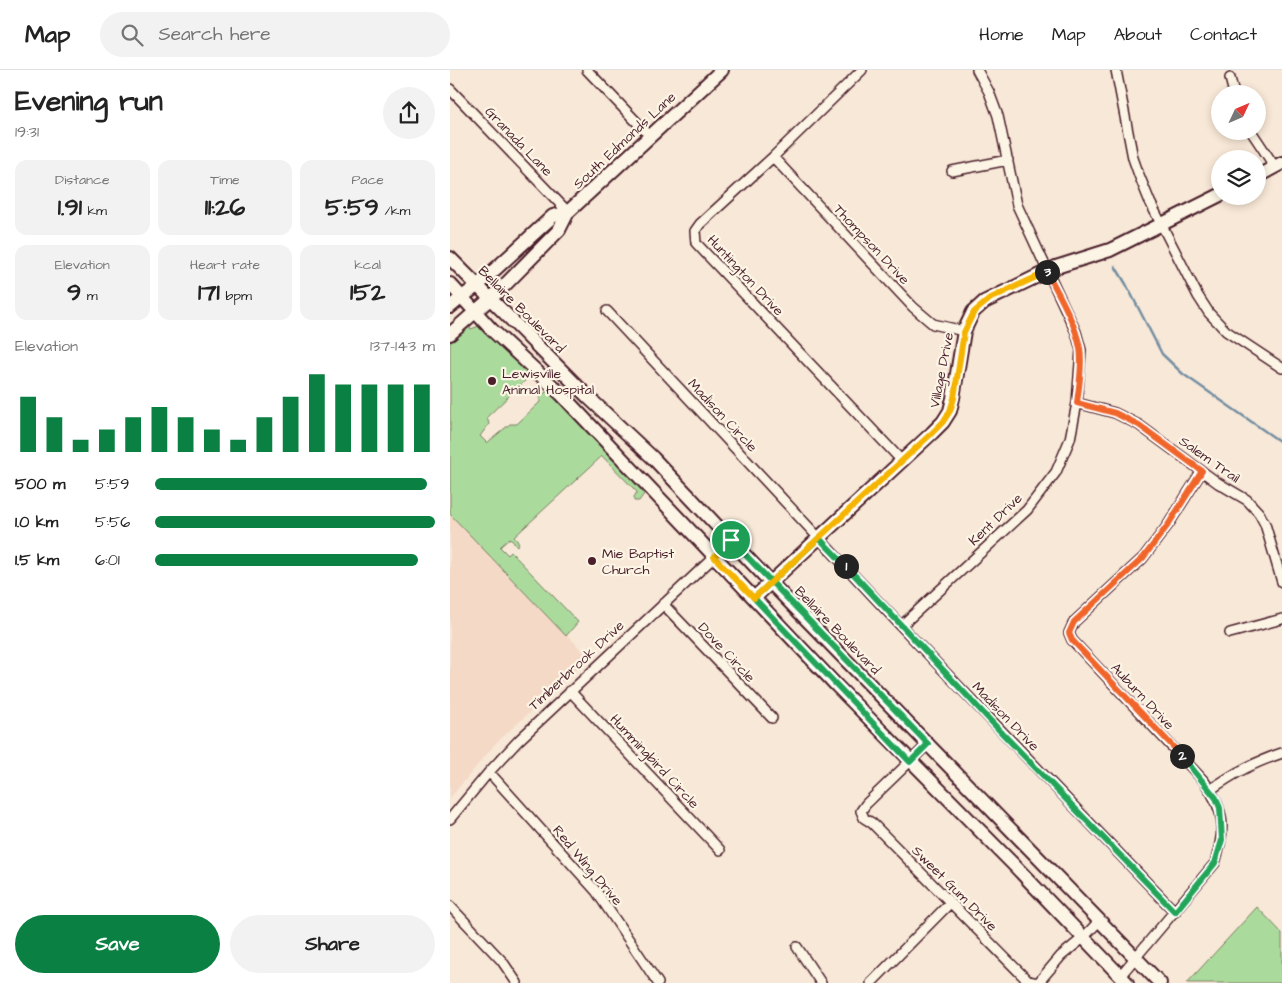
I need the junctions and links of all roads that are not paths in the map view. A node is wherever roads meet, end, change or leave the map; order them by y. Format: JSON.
{"nodes":[{"id":1,"x":587,"y":70,"type":"edge"},
{"id":2,"x":722,"y":70,"type":"edge"},
{"id":3,"x":862,"y":70,"type":"edge"},
{"id":4,"x":977,"y":70,"type":"edge"},
{"id":5,"x":1116,"y":70,"type":"edge"},
{"id":6,"x":1230,"y":78,"type":"dead end"},
{"id":7,"x":1232,"y":85,"type":"edge"},
{"id":8,"x":450,"y":89,"type":"edge"},
{"id":9,"x":650,"y":136,"type":"junction"},
{"id":10,"x":1258,"y":140,"type":"edge"},
{"id":11,"x":773,"y":157,"type":"junction"},
{"id":12,"x":1008,"y":160,"type":"junction"},
{"id":13,"x":1279,"y":165,"type":"edge"},
{"id":14,"x":952,"y":171,"type":"dead end"},
{"id":15,"x":1266,"y":172,"type":"edge"},
{"id":16,"x":1211,"y":200,"type":"edge"},
{"id":17,"x":568,"y":212,"type":"junction"},
{"id":18,"x":1162,"y":224,"type":"junction"},
{"id":19,"x":450,"y":258,"type":"edge"},
{"id":20,"x":1047,"y":271,"type":"junction"},
{"id":21,"x":450,"y":284,"type":"edge"},
{"id":22,"x":477,"y":286,"type":"junction"},
{"id":23,"x":462,"y":296,"type":"junction"},
{"id":24,"x":490,"y":299,"type":"junction"},
{"id":25,"x":450,"y":308,"type":"edge"},
{"id":26,"x":475,"y":311,"type":"junction"},
{"id":27,"x":607,"y":311,"type":"dead end"},
{"id":28,"x":964,"y":332,"type":"junction"},
{"id":29,"x":450,"y":334,"type":"edge"},
{"id":30,"x":1282,"y":368,"type":"edge"},
{"id":31,"x":1077,"y":403,"type":"junction"},
{"id":32,"x":902,"y":461,"type":"junction"},
{"id":33,"x":1202,"y":471,"type":"junction"},
{"id":34,"x":819,"y":538,"type":"junction"},
{"id":35,"x":731,"y":540,"type":"junction"},
{"id":36,"x":714,"y":557,"type":"junction"},
{"id":37,"x":1282,"y":582,"type":"edge"},
{"id":38,"x":770,"y":583,"type":"junction"},
{"id":39,"x":754,"y":598,"type":"junction"},
{"id":40,"x":663,"y":604,"type":"junction"},
{"id":41,"x":1282,"y":619,"type":"edge"},
{"id":42,"x":901,"y":626,"type":"junction"},
{"id":43,"x":1230,"y":633,"type":"dead end"},
{"id":44,"x":570,"y":691,"type":"junction"},
{"id":45,"x":772,"y":718,"type":"dead end"},
{"id":46,"x":928,"y":744,"type":"junction"},
{"id":47,"x":1282,"y":753,"type":"edge"},
{"id":48,"x":910,"y":762,"type":"junction"},
{"id":49,"x":489,"y":772,"type":"junction"},
{"id":50,"x":1210,"y":790,"type":"junction"},
{"id":51,"x":450,"y":819,"type":"edge"},
{"id":52,"x":720,"y":850,"type":"dead end"},
{"id":53,"x":950,"y":903,"type":"junction"},
{"id":54,"x":450,"y":906,"type":"edge"},
{"id":55,"x":1175,"y":912,"type":"junction"},
{"id":56,"x":1100,"y":920,"type":"junction"},
{"id":57,"x":1083,"y":938,"type":"junction"},
{"id":58,"x":797,"y":947,"type":"dead end"},
{"id":59,"x":1135,"y":957,"type":"junction"},
{"id":60,"x":1123,"y":979,"type":"edge"},
{"id":61,"x":517,"y":983,"type":"edge"},
{"id":62,"x":658,"y":983,"type":"edge"},
{"id":63,"x":821,"y":983,"type":"edge"},
{"id":64,"x":871,"y":983,"type":"edge"},
{"id":65,"x":1160,"y":983,"type":"edge"}],
"edges":[{"from":1,"to":9,"type":"street"},
{"from":2,"to":9,"type":"main road","name":"South Edmonds Lane"},
{"from":3,"to":11,"type":"street","name":"Huntington Drive"},
{"from":4,"to":12,"type":"street","name":"Kent Drive"},
{"from":5,"to":18,"type":"street"},
{"from":6,"to":7,"type":"street"},
{"from":8,"to":17,"type":"street","name":"Granada Lane"},
{"from":9,"to":17,"type":"main road","name":"South Edmonds Lane"},
{"from":10,"to":13,"type":"street"},
{"from":11,"to":28,"type":"street","name":"Thompson Drive"},
{"from":11,"to":32,"type":"street","name":"Huntington Drive"},
{"from":12,"to":14,"type":"street"},
{"from":12,"to":20,"type":"street","name":"Kent Drive"},
{"from":13,"to":15,"type":"main road"},
{"from":16,"to":18,"type":"main road","name":"Village Drive"},
{"from":17,"to":22,"type":"main road","name":"South Edmonds Lane"},
{"from":17,"to":24,"type":"main road","name":"South Edmonds Lane"},
{"from":18,"to":20,"type":"main road","name":"Village Drive"},
{"from":18,"to":30,"type":"street"},
{"from":19,"to":22,"type":"main road","name":"Bellaire Boulevard"},
{"from":20,"to":28,"type":"main road","name":"Village Drive"},
{"from":20,"to":31,"type":"street","name":"Kent Drive"},
{"from":21,"to":23,"type":"main road"},
{"from":22,"to":23,"type":"main road","name":"South Edmonds Lane"},
{"from":22,"to":24,"type":"main road","name":"Bellaire Boulevard"},
{"from":23,"to":25,"type":"main road","name":"South Edmonds Lane"},
{"from":23,"to":26,"type":"main road"},
{"from":24,"to":26,"type":"main road","name":"South Edmonds Lane"},
{"from":24,"to":35,"type":"main road","name":"Bellaire Boulevard"},
{"from":26,"to":29,"type":"main road","name":"South Edmonds Lane"},
{"from":26,"to":36,"type":"main road"},
{"from":27,"to":34,"type":"street","name":"Madison Circle"},
{"from":28,"to":32,"type":"main road","name":"Village Drive"},
{"from":31,"to":33,"type":"street","name":"Salem Trail"},
{"from":31,"to":42,"type":"street","name":"Kent Drive"},
{"from":32,"to":34,"type":"main road","name":"Village Drive"},
{"from":33,"to":37,"type":"street","name":"Salem Trail"},
{"from":33,"to":50,"type":"street","name":"Auburn Drive"},
{"from":34,"to":38,"type":"main road","name":"Village Drive"},
{"from":34,"to":42,"type":"street","name":"Madison Drive"},
{"from":35,"to":36,"type":"main road","name":"Timberbrook Drive"},
{"from":35,"to":38,"type":"main road","name":"Bellaire Boulevard"},
{"from":36,"to":39,"type":"main road"},
{"from":36,"to":40,"type":"street","name":"Timberbrook Drive"},
{"from":38,"to":39,"type":"main road","name":"Village Drive"},
{"from":38,"to":46,"type":"main road","name":"Bellaire Boulevard"},
{"from":39,"to":48,"type":"main road"},
{"from":40,"to":44,"type":"street","name":"Timberbrook Drive"},
{"from":40,"to":45,"type":"street","name":"Dove Circle"},
{"from":41,"to":43,"type":"street"},
{"from":42,"to":55,"type":"street","name":"Madison Drive"},
{"from":44,"to":49,"type":"street","name":"Timberbrook Drive"},
{"from":44,"to":52,"type":"street","name":"Hummingbird Circle"},
{"from":46,"to":48,"type":"street","name":"Sweet Gum Drive"},
{"from":46,"to":56,"type":"main road","name":"Bellaire Boulevard"},
{"from":47,"to":50,"type":"street"},
{"from":48,"to":53,"type":"street","name":"Sweet Gum Drive"},
{"from":48,"to":57,"type":"main road"},
{"from":49,"to":51,"type":"street","name":"Timberbrook Drive"},
{"from":49,"to":62,"type":"street","name":"Red Wing Drive"},
{"from":50,"to":55,"type":"street","name":"Auburn Drive"},
{"from":53,"to":57,"type":"street","name":"Sweet Gum Drive"},
{"from":53,"to":64,"type":"street"},
{"from":54,"to":61,"type":"street"},
{"from":55,"to":59,"type":"street","name":"Auburn Drive"},
{"from":56,"to":57,"type":"street","name":"Sweet Gum Drive"},
{"from":56,"to":59,"type":"main road","name":"Bellaire Boulevard"},
{"from":57,"to":60,"type":"main road"},
{"from":58,"to":63,"type":"street"},
{"from":59,"to":60,"type":"street","name":"Auburn Drive"},
{"from":59,"to":65,"type":"main road","name":"Bellaire Boulevard"}]}
